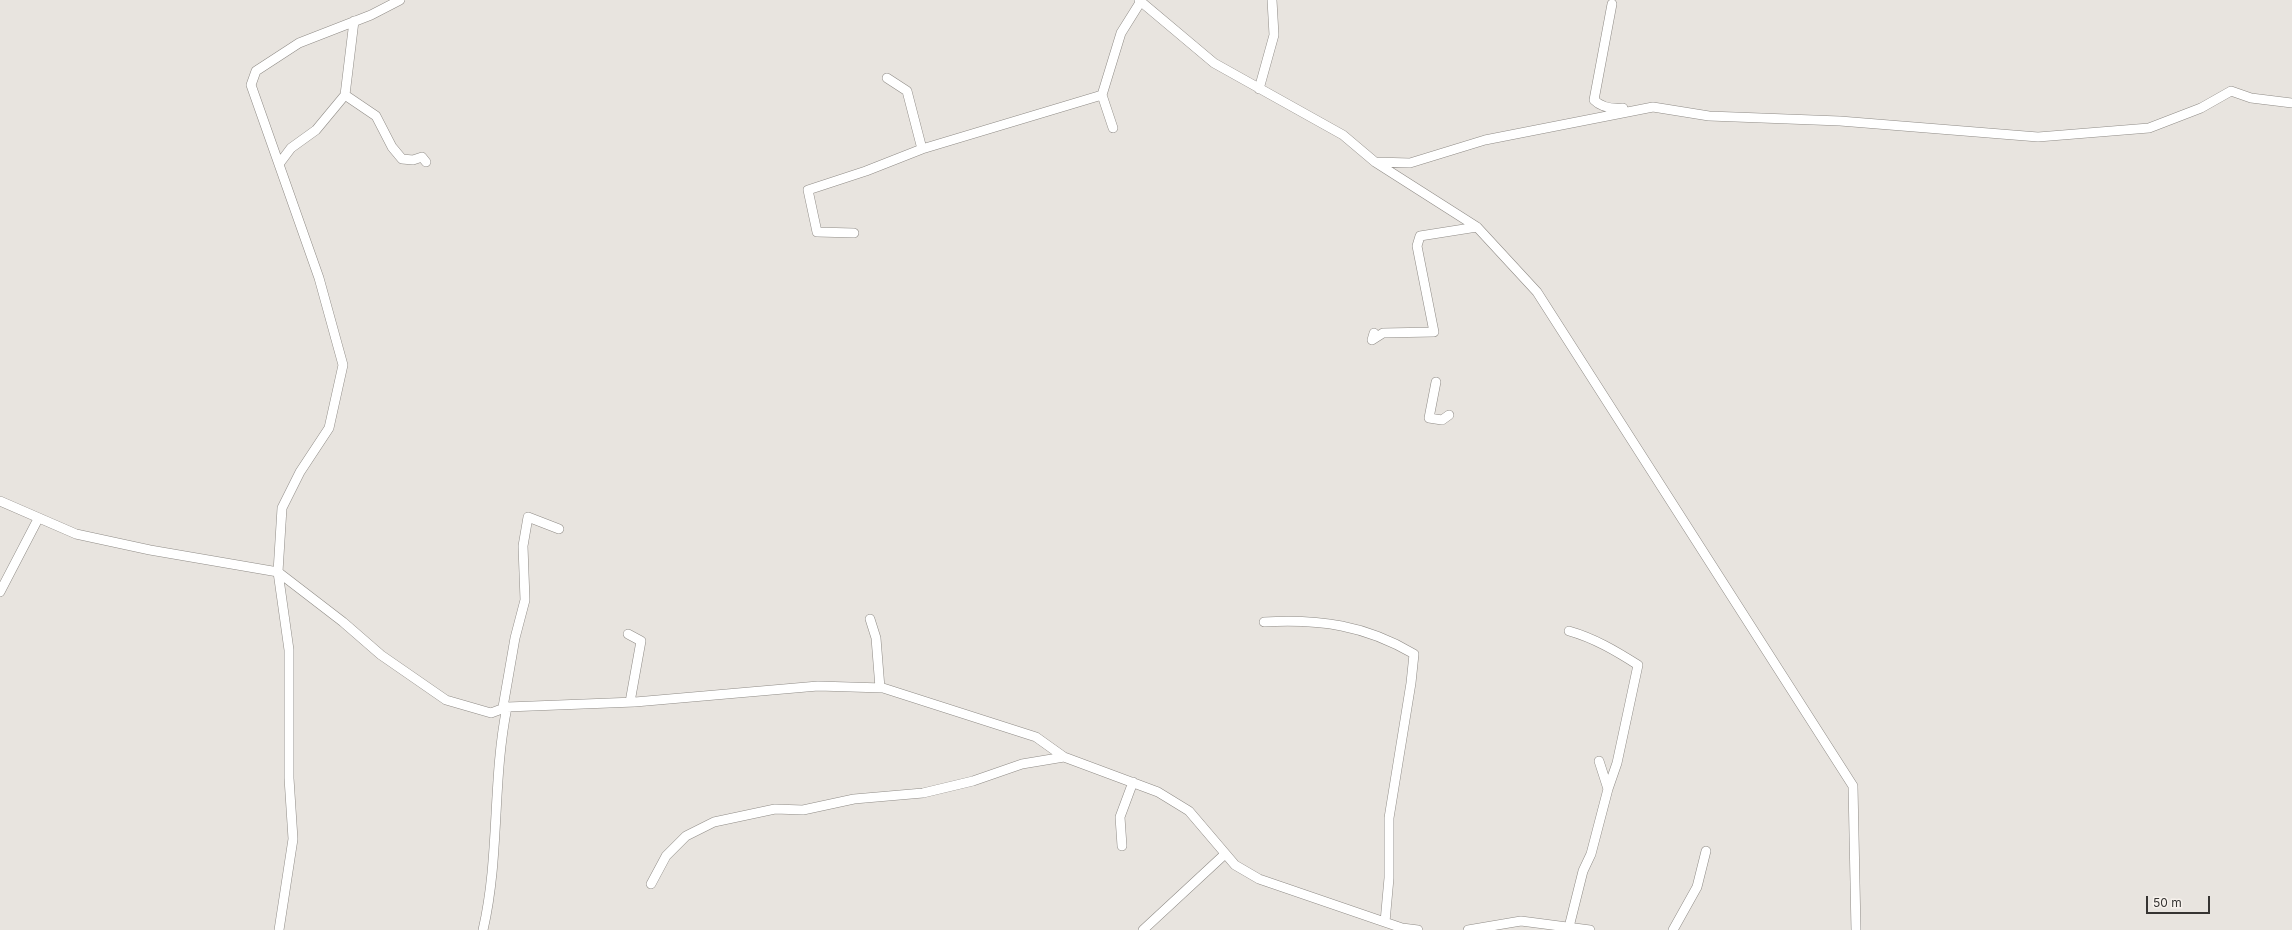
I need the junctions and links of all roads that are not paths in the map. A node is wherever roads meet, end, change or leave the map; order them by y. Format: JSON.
{"nodes":[{"id":1,"x":400,"y":0,"type":"edge"},
{"id":2,"x":1272,"y":0,"type":"edge"},
{"id":3,"x":1140,"y":1,"type":"edge"},
{"id":4,"x":1612,"y":4,"type":"dead end"},
{"id":5,"x":354,"y":22,"type":"junction"},
{"id":6,"x":887,"y":78,"type":"dead end"},
{"id":7,"x":1259,"y":89,"type":"junction"},
{"id":8,"x":345,"y":95,"type":"junction"},
{"id":9,"x":1102,"y":95,"type":"junction"},
{"id":10,"x":2292,"y":103,"type":"edge"},
{"id":11,"x":1653,"y":107,"type":"junction"},
{"id":12,"x":1113,"y":128,"type":"dead end"},
{"id":13,"x":922,"y":149,"type":"junction"},
{"id":14,"x":426,"y":162,"type":"dead end"},
{"id":15,"x":1375,"y":162,"type":"junction"},
{"id":16,"x":279,"y":164,"type":"junction"},
{"id":17,"x":1477,"y":227,"type":"junction"},
{"id":18,"x":854,"y":233,"type":"dead end"},
{"id":19,"x":1374,"y":333,"type":"dead end"},
{"id":20,"x":1436,"y":382,"type":"dead end"},
{"id":21,"x":1449,"y":415,"type":"dead end"},
{"id":22,"x":0,"y":501,"type":"edge"},
{"id":23,"x":38,"y":519,"type":"junction"},
{"id":24,"x":559,"y":529,"type":"dead end"},
{"id":25,"x":278,"y":572,"type":"junction"},
{"id":26,"x":0,"y":592,"type":"edge"},
{"id":27,"x":870,"y":619,"type":"dead end"},
{"id":28,"x":1264,"y":622,"type":"dead end"},
{"id":29,"x":1569,"y":631,"type":"dead end"},
{"id":30,"x":628,"y":634,"type":"dead end"},
{"id":31,"x":880,"y":688,"type":"junction"},
{"id":32,"x":630,"y":702,"type":"junction"},
{"id":33,"x":505,"y":707,"type":"junction"},
{"id":34,"x":1064,"y":757,"type":"junction"},
{"id":35,"x":1598,"y":761,"type":"dead end"},
{"id":36,"x":1133,"y":782,"type":"junction"},
{"id":37,"x":1608,"y":789,"type":"junction"},
{"id":38,"x":1122,"y":846,"type":"dead end"},
{"id":39,"x":1706,"y":851,"type":"dead end"},
{"id":40,"x":1225,"y":854,"type":"junction"},
{"id":41,"x":651,"y":884,"type":"dead end"},
{"id":42,"x":1384,"y":922,"type":"junction"},
{"id":43,"x":1569,"y":927,"type":"junction"},
{"id":44,"x":279,"y":930,"type":"edge"},
{"id":45,"x":482,"y":930,"type":"edge"},
{"id":46,"x":1143,"y":930,"type":"edge"},
{"id":47,"x":1418,"y":930,"type":"edge"},
{"id":48,"x":1468,"y":930,"type":"edge"},
{"id":49,"x":1590,"y":930,"type":"edge"},
{"id":50,"x":1673,"y":930,"type":"edge"},
{"id":51,"x":1856,"y":930,"type":"edge"}],
"edges":[{"from":1,"to":5,"type":"street"},
{"from":2,"to":7,"type":"street"},
{"from":3,"to":7,"type":"street"},
{"from":3,"to":9,"type":"street"},
{"from":4,"to":11,"type":"street"},
{"from":5,"to":8,"type":"street"},
{"from":5,"to":16,"type":"street"},
{"from":6,"to":13,"type":"street"},
{"from":7,"to":15,"type":"street"},
{"from":8,"to":14,"type":"street"},
{"from":8,"to":16,"type":"street"},
{"from":9,"to":12,"type":"street"},
{"from":9,"to":13,"type":"street"},
{"from":10,"to":11,"type":"street"},
{"from":11,"to":15,"type":"street"},
{"from":13,"to":18,"type":"street"},
{"from":15,"to":17,"type":"street"},
{"from":16,"to":25,"type":"street"},
{"from":17,"to":19,"type":"street"},
{"from":17,"to":51,"type":"street"},
{"from":20,"to":21,"type":"street"},
{"from":22,"to":23,"type":"street"},
{"from":23,"to":25,"type":"street"},
{"from":23,"to":26,"type":"street"},
{"from":24,"to":33,"type":"street"},
{"from":25,"to":33,"type":"street"},
{"from":25,"to":44,"type":"street"},
{"from":27,"to":31,"type":"street"},
{"from":28,"to":42,"type":"street"},
{"from":29,"to":37,"type":"street"},
{"from":30,"to":32,"type":"street"},
{"from":31,"to":32,"type":"street"},
{"from":31,"to":34,"type":"street"},
{"from":32,"to":33,"type":"street"},
{"from":33,"to":45,"type":"street"},
{"from":34,"to":36,"type":"street"},
{"from":34,"to":41,"type":"street"},
{"from":35,"to":37,"type":"street"},
{"from":36,"to":38,"type":"street"},
{"from":36,"to":40,"type":"street"},
{"from":37,"to":43,"type":"street"},
{"from":39,"to":50,"type":"street"},
{"from":40,"to":42,"type":"street"},
{"from":40,"to":46,"type":"street"},
{"from":42,"to":47,"type":"street"},
{"from":43,"to":48,"type":"street"},
{"from":43,"to":49,"type":"street"}]}
